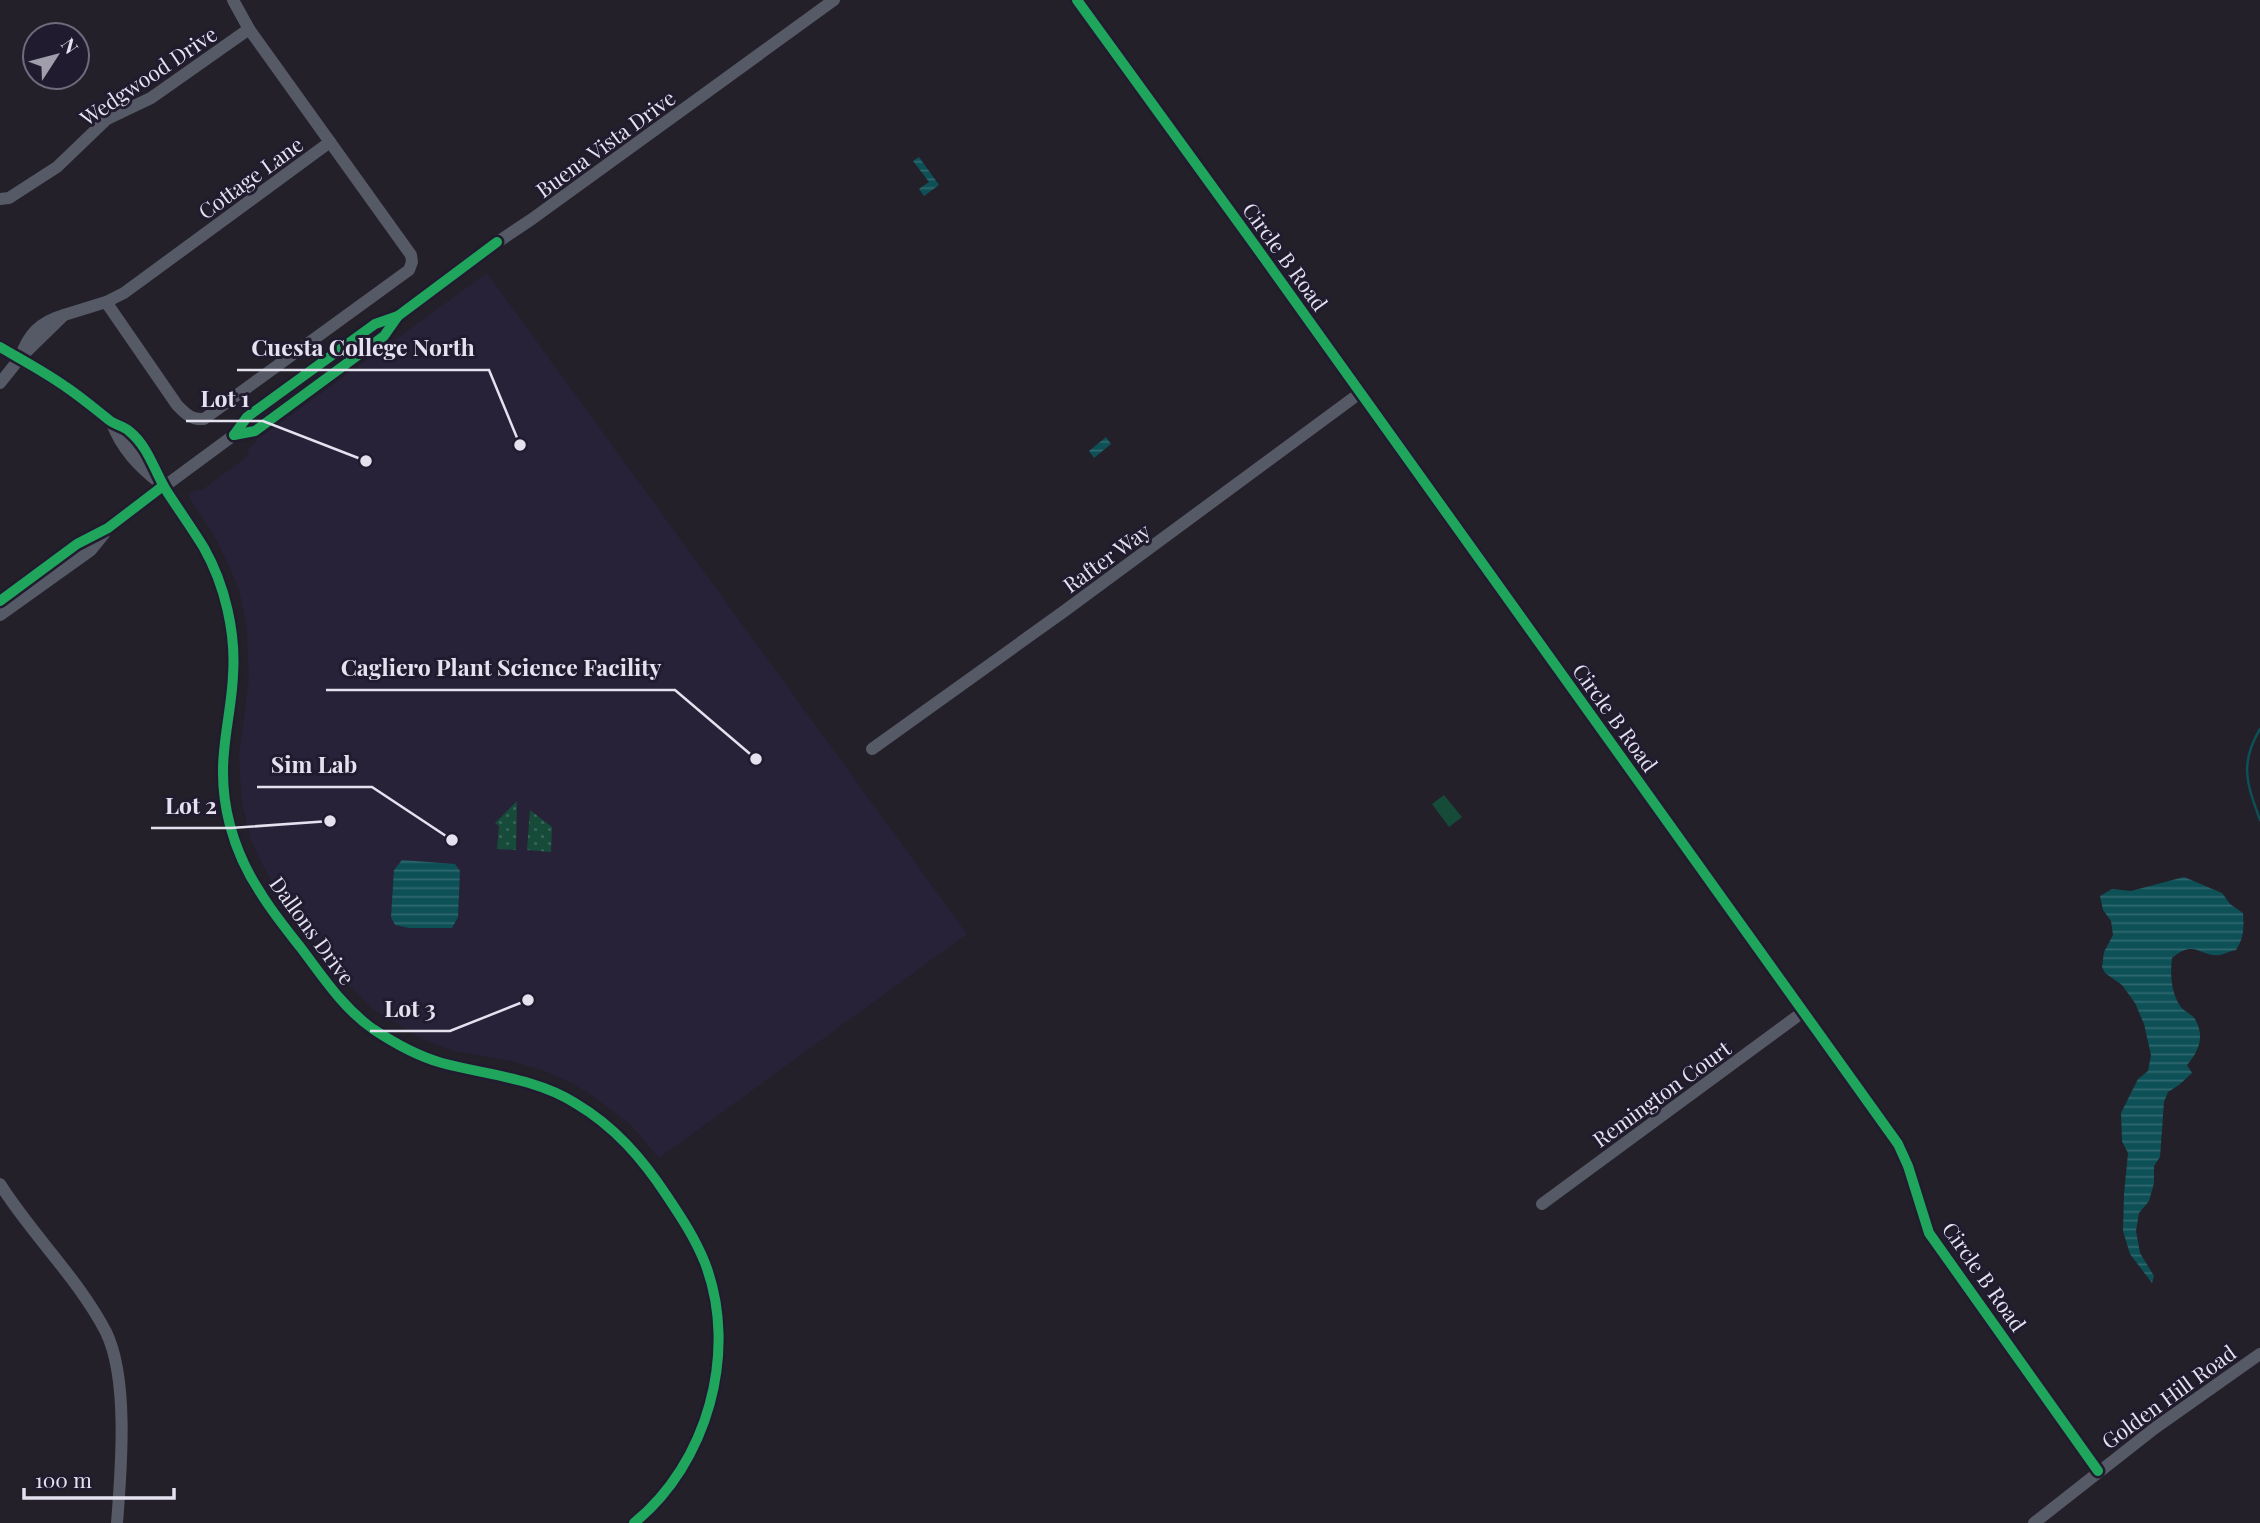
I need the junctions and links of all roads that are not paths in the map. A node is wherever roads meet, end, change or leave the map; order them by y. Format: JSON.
{"nodes":[{"id":1,"x":233,"y":0,"type":"edge"},
{"id":2,"x":834,"y":0,"type":"edge"},
{"id":3,"x":1077,"y":0,"type":"edge"},
{"id":4,"x":249,"y":29,"type":"junction"},
{"id":5,"x":330,"y":142,"type":"junction"},
{"id":6,"x":0,"y":199,"type":"edge"},
{"id":7,"x":106,"y":302,"type":"junction"},
{"id":8,"x":0,"y":347,"type":"edge"},
{"id":9,"x":20,"y":358,"type":"junction"},
{"id":10,"x":0,"y":383,"type":"edge"},
{"id":11,"x":1360,"y":393,"type":"junction"},
{"id":12,"x":163,"y":485,"type":"junction"},
{"id":13,"x":108,"y":528,"type":"junction"},
{"id":14,"x":0,"y":601,"type":"edge"},
{"id":15,"x":0,"y":615,"type":"edge"},
{"id":16,"x":872,"y":748,"type":"dead end"},
{"id":17,"x":1803,"y":1012,"type":"junction"},
{"id":18,"x":0,"y":1184,"type":"edge"},
{"id":19,"x":1542,"y":1205,"type":"dead end"},
{"id":20,"x":2260,"y":1354,"type":"edge"},
{"id":21,"x":2098,"y":1471,"type":"junction"},
{"id":22,"x":117,"y":1523,"type":"edge"},
{"id":23,"x":634,"y":1523,"type":"edge"},
{"id":24,"x":2034,"y":1523,"type":"edge"}],
"edges":[{"from":1,"to":4,"type":"street"},
{"from":2,"to":12,"type":"street","name":"Buena Vista Drive"},
{"from":3,"to":11,"type":"street","name":"Circle B Road"},
{"from":4,"to":5,"type":"street"},
{"from":4,"to":6,"type":"street","name":"Wedgwood Drive"},
{"from":5,"to":7,"type":"street","name":"Cottage Lane"},
{"from":5,"to":7,"type":"street","name":"Cottage Lane"},
{"from":7,"to":9,"type":"street","name":"Cottage Lane"},
{"from":8,"to":9,"type":"street","name":"Dallons Drive"},
{"from":9,"to":10,"type":"street","name":"Cottage Lane"},
{"from":9,"to":12,"type":"street","name":"Dallons Drive"},
{"from":11,"to":16,"type":"street","name":"Rafter Way"},
{"from":11,"to":17,"type":"street","name":"Circle B Road"},
{"from":12,"to":13,"type":"street","name":"Buena Vista Drive"},
{"from":12,"to":23,"type":"street","name":"Dallons Drive"},
{"from":13,"to":14,"type":"street","name":"Buena Vista Drive"},
{"from":13,"to":15,"type":"street","name":"Buena Vista Drive"},
{"from":17,"to":19,"type":"street","name":"Remington Court"},
{"from":17,"to":21,"type":"street","name":"Circle B Road"},
{"from":18,"to":22,"type":"street"},
{"from":20,"to":21,"type":"street","name":"Golden Hill Road"},
{"from":21,"to":24,"type":"street","name":"Golden Hill Road"}]}
